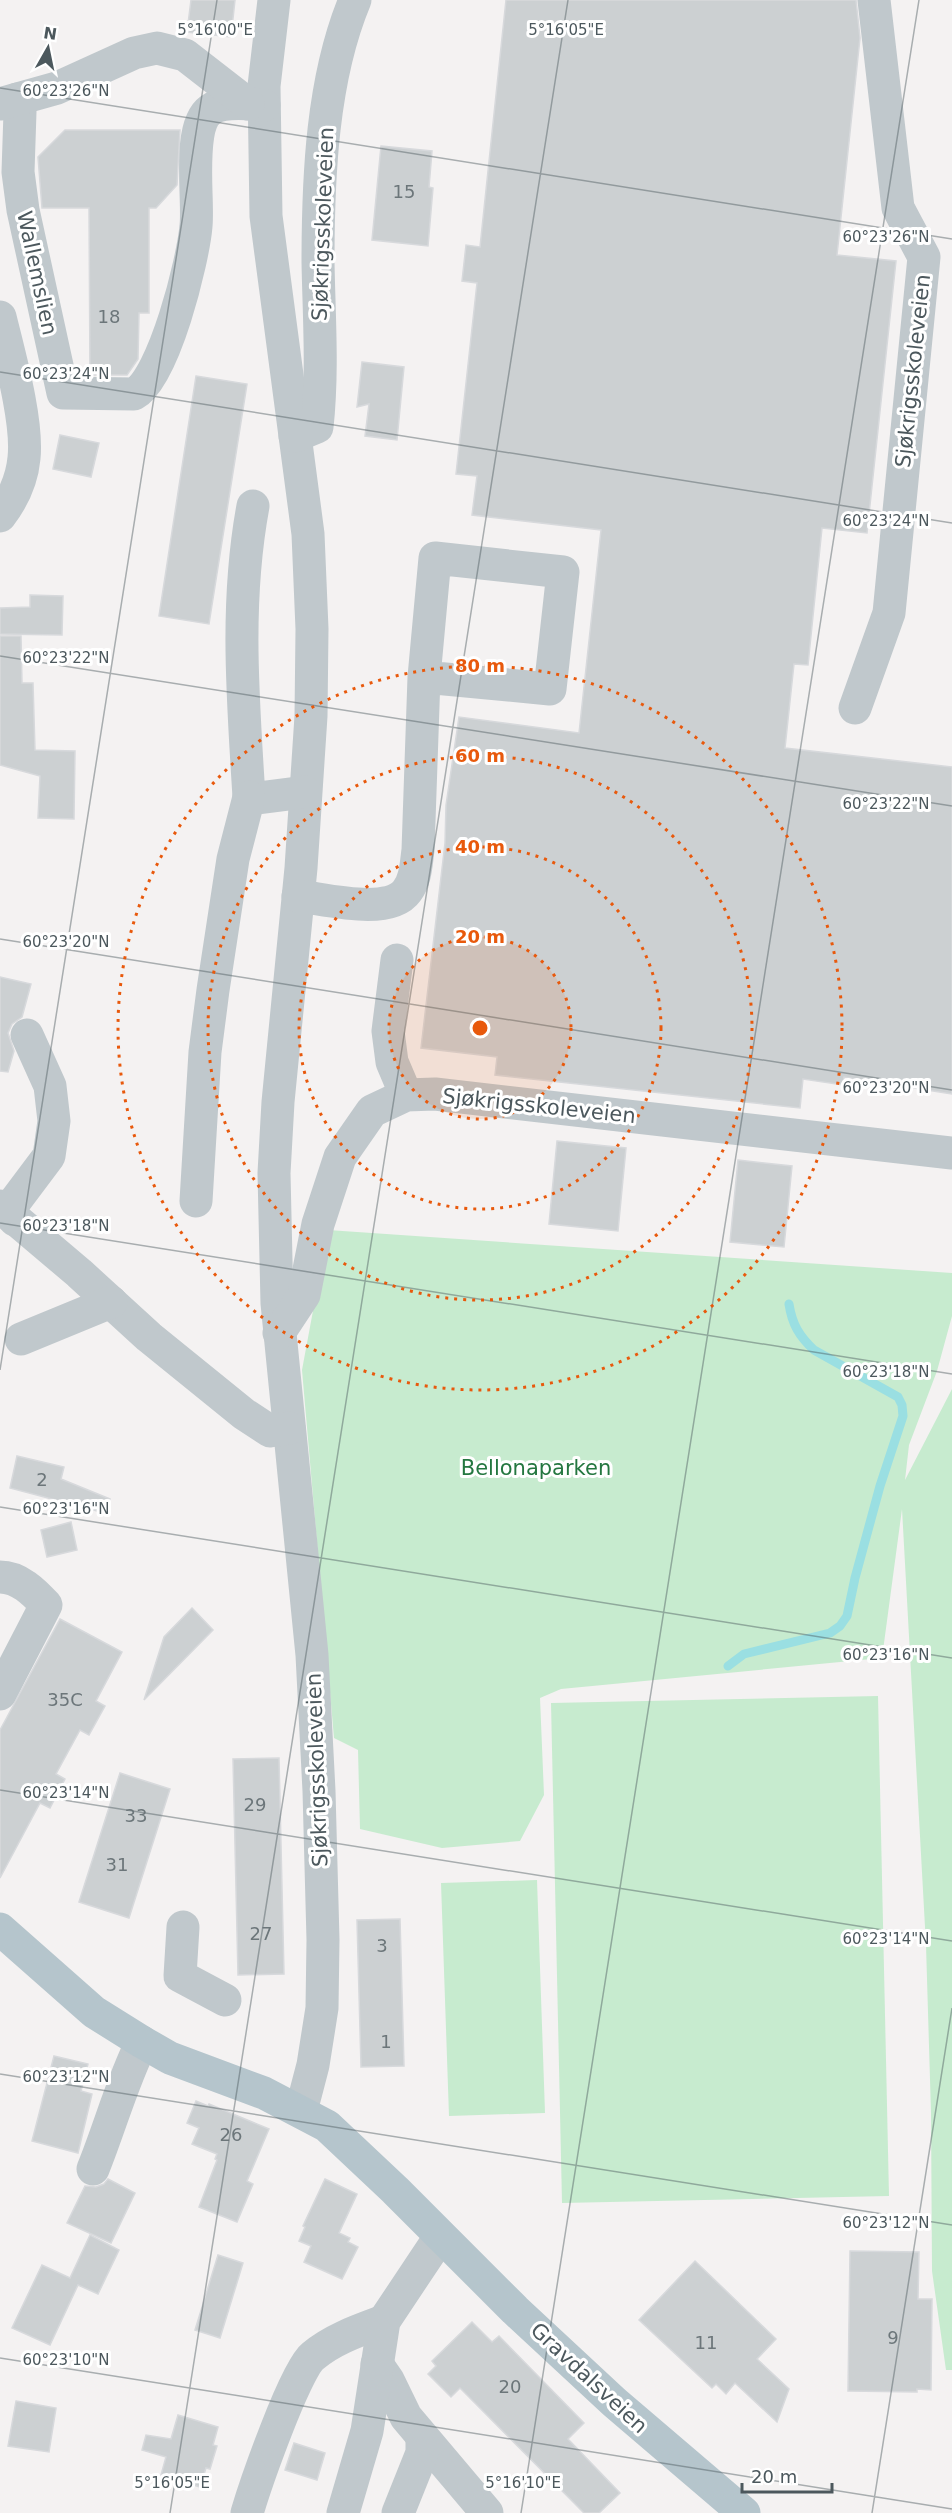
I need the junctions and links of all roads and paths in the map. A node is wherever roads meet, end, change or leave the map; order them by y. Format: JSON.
{"nodes":[{"id":1,"x":274,"y":0,"type":"edge"},
{"id":2,"x":355,"y":0,"type":"edge"},
{"id":3,"x":874,"y":0,"type":"edge"},
{"id":4,"x":8,"y":102,"type":"edge"},
{"id":5,"x":256,"y":104,"type":"junction"},
{"id":6,"x":0,"y":317,"type":"edge"},
{"id":7,"x":295,"y":436,"type":"junction"},
{"id":8,"x":253,"y":506,"type":"dead end"},
{"id":9,"x":0,"y":516,"type":"edge"},
{"id":10,"x":424,"y":676,"type":"junction"},
{"id":11,"x":855,"y":708,"type":"dead end"},
{"id":12,"x":305,"y":792,"type":"junction"},
{"id":13,"x":249,"y":797,"type":"junction"},
{"id":14,"x":298,"y":896,"type":"junction"},
{"id":15,"x":397,"y":960,"type":"dead end"},
{"id":16,"x":27,"y":1035,"type":"dead end"},
{"id":17,"x":406,"y":1095,"type":"junction"},
{"id":18,"x":952,"y":1153,"type":"edge"},
{"id":19,"x":196,"y":1201,"type":"dead end"},
{"id":20,"x":8,"y":1213,"type":"edge"},
{"id":21,"x":111,"y":1302,"type":"junction"},
{"id":22,"x":279,"y":1333,"type":"junction"},
{"id":23,"x":21,"y":1339,"type":"dead end"},
{"id":24,"x":289,"y":1428,"type":"junction"},
{"id":25,"x":0,"y":1576,"type":"edge"},
{"id":26,"x":0,"y":1694,"type":"edge"},
{"id":27,"x":183,"y":1927,"type":"dead end"},
{"id":28,"x":0,"y":1929,"type":"edge"},
{"id":29,"x":225,"y":2000,"type":"dead end"},
{"id":30,"x":142,"y":2042,"type":"junction"},
{"id":31,"x":301,"y":2111,"type":"junction"},
{"id":32,"x":93,"y":2169,"type":"dead end"},
{"id":33,"x":441,"y":2237,"type":"junction"},
{"id":34,"x":384,"y":2321,"type":"junction"},
{"id":35,"x":377,"y":2364,"type":"junction"},
{"id":36,"x":422,"y":2438,"type":"junction"},
{"id":37,"x":248,"y":2513,"type":"edge"},
{"id":38,"x":344,"y":2513,"type":"edge"},
{"id":39,"x":398,"y":2513,"type":"edge"},
{"id":40,"x":487,"y":2513,"type":"edge"},
{"id":41,"x":744,"y":2513,"type":"edge"}],
"edges":[{"from":1,"to":5,"type":"street","name":"Sjøkrigsskoleveien"},
{"from":2,"to":7,"type":"street","name":"Sjøkrigsskoleveien"},
{"from":3,"to":11,"type":"street","name":"Sjøkrigsskoleveien"},
{"from":4,"to":5,"type":"street","name":"Wallemslien"},
{"from":4,"to":5,"type":"street","name":"Wallemslien"},
{"from":5,"to":7,"type":"street","name":"Sjøkrigsskoleveien"},
{"from":6,"to":9,"type":"street"},
{"from":7,"to":12,"type":"street","name":"Sjøkrigsskoleveien"},
{"from":8,"to":13,"type":"street"},
{"from":10,"to":10,"type":"street"},
{"from":10,"to":14,"type":"street"},
{"from":12,"to":13,"type":"street"},
{"from":12,"to":14,"type":"street","name":"Sjøkrigsskoleveien"},
{"from":13,"to":19,"type":"street"},
{"from":14,"to":22,"type":"street","name":"Sjøkrigsskoleveien"},
{"from":15,"to":17,"type":"street"},
{"from":16,"to":20,"type":"street"},
{"from":17,"to":18,"type":"street","name":"Sjøkrigsskoleveien"},
{"from":17,"to":22,"type":"street","name":"Sjøkrigsskoleveien"},
{"from":20,"to":21,"type":"street"},
{"from":21,"to":23,"type":"street"},
{"from":21,"to":24,"type":"street"},
{"from":22,"to":24,"type":"street","name":"Sjøkrigsskoleveien"},
{"from":24,"to":31,"type":"street","name":"Sjøkrigsskoleveien"},
{"from":25,"to":26,"type":"street"},
{"from":27,"to":29,"type":"street"},
{"from":28,"to":30,"type":"main road","name":"Gravdalsveien"},
{"from":30,"to":31,"type":"main road","name":"Gravdalsveien"},
{"from":30,"to":32,"type":"street"},
{"from":31,"to":33,"type":"main road","name":"Gravdalsveien"},
{"from":33,"to":34,"type":"street"},
{"from":33,"to":41,"type":"main road","name":"Gravdalsveien"},
{"from":34,"to":35,"type":"street"},
{"from":34,"to":37,"type":"street"},
{"from":35,"to":36,"type":"street"},
{"from":35,"to":38,"type":"street"},
{"from":36,"to":39,"type":"street"},
{"from":36,"to":40,"type":"street"}]}
